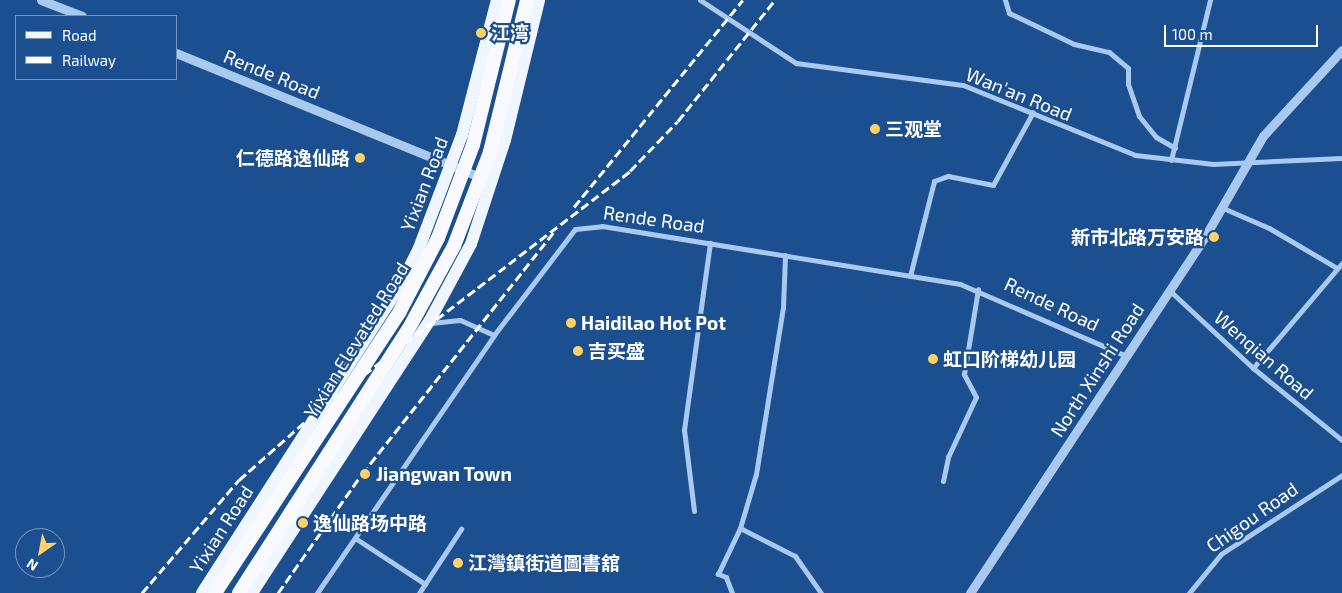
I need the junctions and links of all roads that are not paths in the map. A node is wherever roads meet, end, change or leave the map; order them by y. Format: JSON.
{"nodes":[{"id":1,"x":41,"y":0,"type":"edge"},
{"id":2,"x":497,"y":0,"type":"edge"},
{"id":3,"x":510,"y":0,"type":"edge"},
{"id":4,"x":527,"y":0,"type":"edge"},
{"id":5,"x":539,"y":0,"type":"edge"},
{"id":6,"x":700,"y":0,"type":"edge"},
{"id":7,"x":1005,"y":0,"type":"edge"},
{"id":8,"x":1210,"y":0,"type":"edge"},
{"id":9,"x":79,"y":15,"type":"edge"},
{"id":10,"x":1342,"y":50,"type":"edge"},
{"id":11,"x":178,"y":54,"type":"edge"},
{"id":12,"x":1033,"y":112,"type":"junction"},
{"id":13,"x":1175,"y":148,"type":"junction"},
{"id":14,"x":1342,"y":158,"type":"edge"},
{"id":15,"x":1171,"y":160,"type":"junction"},
{"id":16,"x":1248,"y":163,"type":"junction"},
{"id":17,"x":452,"y":166,"type":"junction"},
{"id":18,"x":493,"y":183,"type":"junction"},
{"id":19,"x":1223,"y":208,"type":"junction"},
{"id":20,"x":710,"y":243,"type":"junction"},
{"id":21,"x":785,"y":255,"type":"junction"},
{"id":22,"x":1342,"y":263,"type":"edge"},
{"id":23,"x":1337,"y":268,"type":"junction"},
{"id":24,"x":910,"y":276,"type":"junction"},
{"id":25,"x":978,"y":289,"type":"junction"},
{"id":26,"x":1169,"y":290,"type":"junction"},
{"id":27,"x":428,"y":324,"type":"junction"},
{"id":28,"x":494,"y":335,"type":"junction"},
{"id":29,"x":1126,"y":356,"type":"junction"},
{"id":30,"x":1253,"y":368,"type":"junction"},
{"id":31,"x":1342,"y":440,"type":"edge"},
{"id":32,"x":1342,"y":475,"type":"edge"},
{"id":33,"x":943,"y":481,"type":"dead end"},
{"id":34,"x":694,"y":511,"type":"dead end"},
{"id":35,"x":740,"y":528,"type":"junction"},
{"id":36,"x":461,"y":529,"type":"dead end"},
{"id":37,"x":355,"y":538,"type":"junction"},
{"id":38,"x":425,"y":584,"type":"junction"},
{"id":39,"x":202,"y":593,"type":"edge"},
{"id":40,"x":215,"y":593,"type":"edge"},
{"id":41,"x":239,"y":593,"type":"edge"},
{"id":42,"x":252,"y":593,"type":"edge"},
{"id":43,"x":317,"y":593,"type":"edge"},
{"id":44,"x":419,"y":593,"type":"edge"},
{"id":45,"x":732,"y":593,"type":"edge"},
{"id":46,"x":821,"y":593,"type":"edge"},
{"id":47,"x":970,"y":593,"type":"edge"},
{"id":48,"x":1189,"y":593,"type":"edge"}],
"edges":[{"from":1,"to":9,"type":"street"},
{"from":2,"to":17,"type":"main road","name":"Yixian Road"},
{"from":3,"to":40,"type":"highway","name":"Yixian Elevated Road","bridge":true},
{"from":4,"to":41,"type":"highway","name":"Yixian Elevated Road","bridge":true},
{"from":5,"to":18,"type":"main road"},
{"from":6,"to":12,"type":"street","name":"Wan'an Road"},
{"from":7,"to":13,"type":"street"},
{"from":8,"to":13,"type":"street"},
{"from":10,"to":16,"type":"street","name":"North Xinshi Road"},
{"from":11,"to":17,"type":"street","name":"Rende Road"},
{"from":12,"to":15,"type":"street","name":"Wan'an Road"},
{"from":12,"to":24,"type":"street"},
{"from":13,"to":15,"type":"street"},
{"from":14,"to":16,"type":"street","name":"Wan'an Road"},
{"from":15,"to":16,"type":"street","name":"Wan'an Road"},
{"from":16,"to":19,"type":"street","name":"North Xinshi Road"},
{"from":17,"to":18,"type":"street","name":"Rende Road"},
{"from":17,"to":39,"type":"main road","name":"Yixian Road"},
{"from":18,"to":27,"type":"main road"},
{"from":19,"to":23,"type":"street"},
{"from":19,"to":26,"type":"street","name":"North Xinshi Road"},
{"from":20,"to":21,"type":"street","name":"Rende Road"},
{"from":20,"to":28,"type":"street","name":"Rende Road"},
{"from":20,"to":34,"type":"street"},
{"from":21,"to":24,"type":"street","name":"Rende Road"},
{"from":21,"to":35,"type":"street"},
{"from":22,"to":23,"type":"street"},
{"from":23,"to":30,"type":"street"},
{"from":24,"to":25,"type":"street","name":"Rende Road"},
{"from":25,"to":29,"type":"street","name":"Rende Road"},
{"from":25,"to":33,"type":"street"},
{"from":26,"to":29,"type":"street","name":"North Xinshi Road"},
{"from":26,"to":30,"type":"street","name":"Wenqian Road"},
{"from":27,"to":28,"type":"street"},
{"from":27,"to":42,"type":"main road"},
{"from":28,"to":37,"type":"street","name":"Rende Road"},
{"from":29,"to":47,"type":"street","name":"North Xinshi Road"},
{"from":30,"to":31,"type":"street","name":"Wenqian Road"},
{"from":32,"to":48,"type":"street","name":"Chigou Road"},
{"from":35,"to":45,"type":"street"},
{"from":35,"to":46,"type":"street"},
{"from":36,"to":38,"type":"street"},
{"from":37,"to":38,"type":"street"},
{"from":37,"to":43,"type":"street","name":"Rende Road"},
{"from":38,"to":44,"type":"street"}]}
